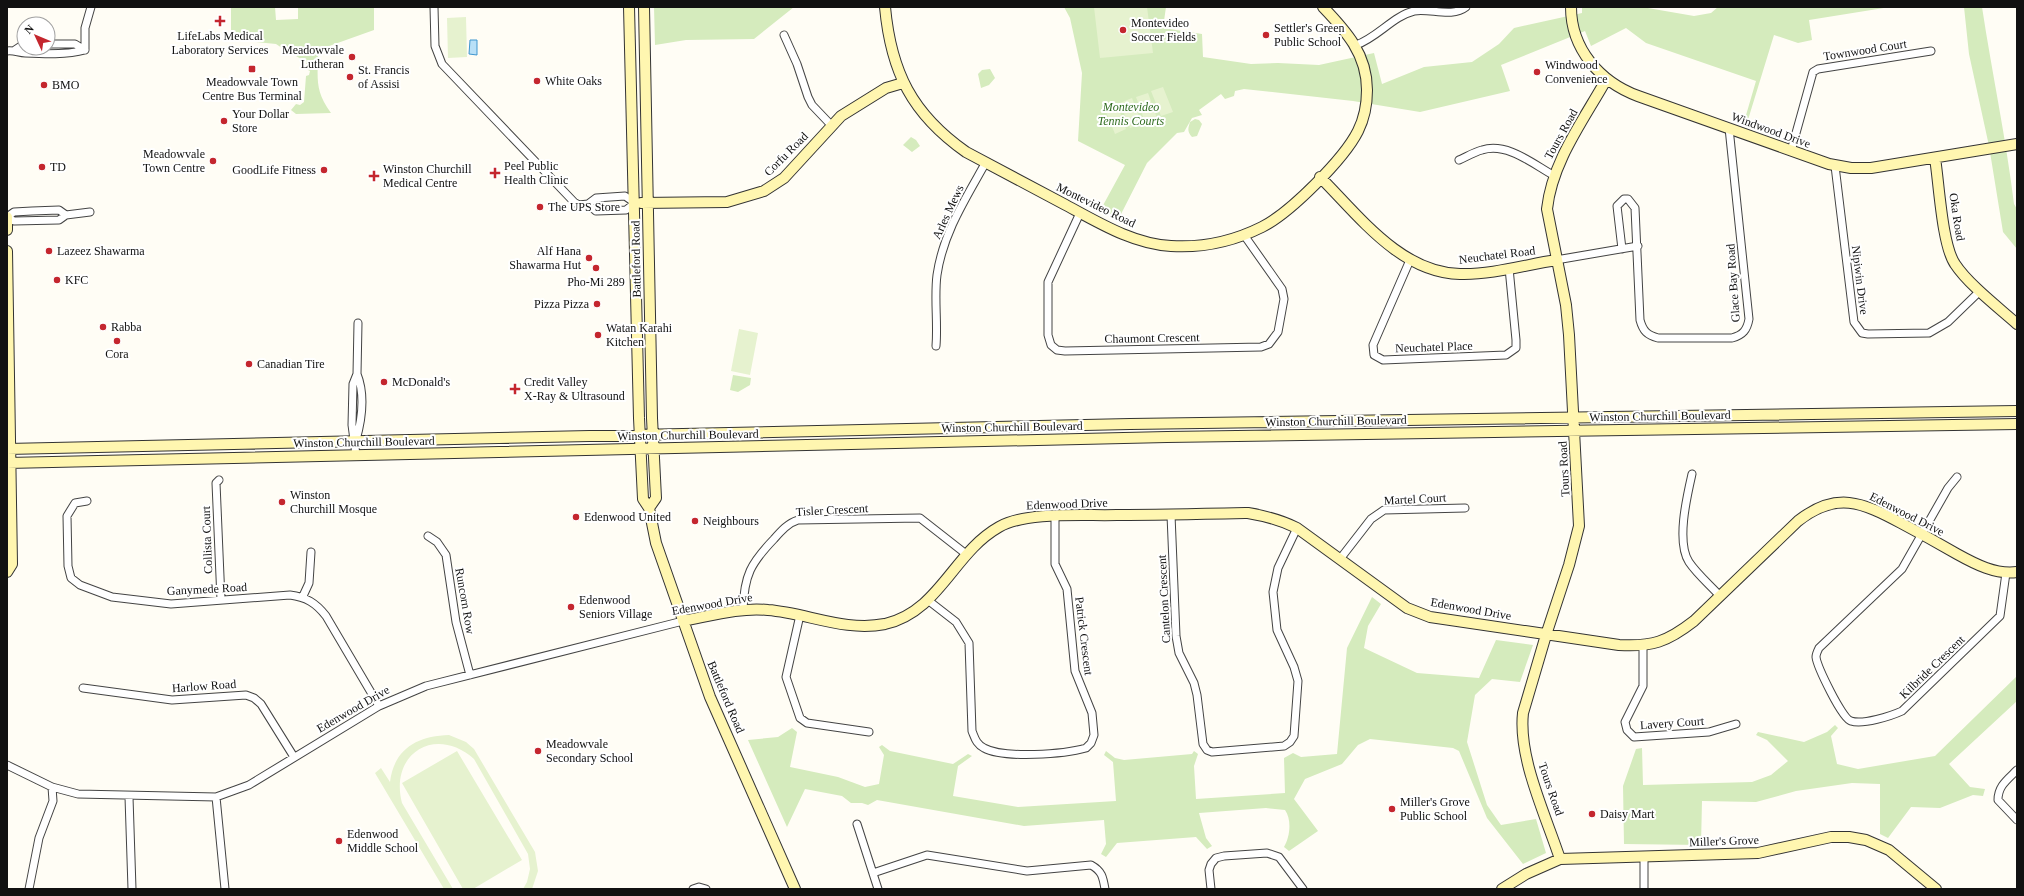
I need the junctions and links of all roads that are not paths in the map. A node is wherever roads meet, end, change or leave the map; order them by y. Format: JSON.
{"nodes":[{"id":1,"x":91,"y":7,"type":"edge"},
{"id":2,"x":434,"y":7,"type":"edge"},
{"id":3,"x":628,"y":7,"type":"edge"},
{"id":4,"x":644,"y":7,"type":"edge"},
{"id":5,"x":885,"y":7,"type":"edge"},
{"id":6,"x":1323,"y":7,"type":"edge"},
{"id":7,"x":1466,"y":7,"type":"edge"},
{"id":8,"x":1571,"y":7,"type":"edge"},
{"id":9,"x":784,"y":35,"type":"dead end"},
{"id":10,"x":56,"y":44,"type":"edge"},
{"id":11,"x":1356,"y":45,"type":"junction"},
{"id":12,"x":15,"y":50,"type":"joint"},
{"id":13,"x":85,"y":50,"type":"junction"},
{"id":14,"x":7,"y":51,"type":"edge"},
{"id":15,"x":1931,"y":52,"type":"dead end"},
{"id":16,"x":1606,"y":80,"type":"junction"},
{"id":17,"x":903,"y":83,"type":"junction"},
{"id":18,"x":832,"y":126,"type":"junction"},
{"id":19,"x":1729,"y":128,"type":"junction"},
{"id":20,"x":2017,"y":144,"type":"edge"},
{"id":21,"x":1791,"y":151,"type":"junction"},
{"id":22,"x":1935,"y":158,"type":"junction"},
{"id":23,"x":1459,"y":160,"type":"dead end"},
{"id":24,"x":986,"y":162,"type":"junction"},
{"id":25,"x":1835,"y":166,"type":"junction"},
{"id":26,"x":1554,"y":175,"type":"junction"},
{"id":27,"x":1320,"y":177,"type":"junction"},
{"id":28,"x":635,"y":203,"type":"junction"},
{"id":29,"x":648,"y":203,"type":"junction"},
{"id":30,"x":588,"y":204,"type":"junction"},
{"id":31,"x":90,"y":212,"type":"dead end"},
{"id":32,"x":1080,"y":213,"type":"junction"},
{"id":33,"x":7,"y":217,"type":"edge"},
{"id":34,"x":7,"y":230,"type":"edge"},
{"id":35,"x":1244,"y":235,"type":"junction"},
{"id":36,"x":1638,"y":246,"type":"junction"},
{"id":37,"x":1622,"y":249,"type":"junction"},
{"id":38,"x":7,"y":251,"type":"edge"},
{"id":39,"x":1410,"y":260,"type":"junction"},
{"id":40,"x":1556,"y":260,"type":"junction"},
{"id":41,"x":1509,"y":268,"type":"junction"},
{"id":42,"x":1980,"y":291,"type":"junction"},
{"id":43,"x":358,"y":323,"type":"dead end"},
{"id":44,"x":2017,"y":324,"type":"edge"},
{"id":45,"x":936,"y":346,"type":"dead end"},
{"id":46,"x":2017,"y":411,"type":"edge"},
{"id":47,"x":1574,"y":417,"type":"junction"},
{"id":48,"x":2017,"y":424,"type":"edge"},
{"id":49,"x":1575,"y":431,"type":"junction"},
{"id":50,"x":640,"y":435,"type":"junction"},
{"id":51,"x":653,"y":435,"type":"junction"},
{"id":52,"x":355,"y":441,"type":"junction"},
{"id":53,"x":9,"y":449,"type":"edge"},
{"id":54,"x":640,"y":449,"type":"junction"},
{"id":55,"x":654,"y":449,"type":"junction"},
{"id":56,"x":356,"y":455,"type":"junction"},
{"id":57,"x":9,"y":463,"type":"edge"},
{"id":58,"x":1692,"y":474,"type":"dead end"},
{"id":59,"x":1957,"y":478,"type":"dead end"},
{"id":60,"x":219,"y":480,"type":"dead end"},
{"id":61,"x":87,"y":501,"type":"dead end"},
{"id":62,"x":649,"y":508,"type":"junction"},
{"id":63,"x":1465,"y":508,"type":"dead end"},
{"id":64,"x":1171,"y":515,"type":"junction"},
{"id":65,"x":1055,"y":516,"type":"junction"},
{"id":66,"x":1298,"y":528,"type":"junction"},
{"id":67,"x":1921,"y":534,"type":"junction"},
{"id":68,"x":428,"y":536,"type":"dead end"},
{"id":69,"x":311,"y":552,"type":"dead end"},
{"id":70,"x":966,"y":554,"type":"junction"},
{"id":71,"x":1340,"y":559,"type":"junction"},
{"id":72,"x":7,"y":572,"type":"edge"},
{"id":73,"x":2017,"y":572,"type":"edge"},
{"id":74,"x":2006,"y":573,"type":"junction"},
{"id":75,"x":303,"y":596,"type":"junction"},
{"id":76,"x":1720,"y":596,"type":"junction"},
{"id":77,"x":221,"y":600,"type":"junction"},
{"id":78,"x":929,"y":601,"type":"junction"},
{"id":79,"x":743,"y":610,"type":"junction"},
{"id":80,"x":800,"y":615,"type":"junction"},
{"id":81,"x":683,"y":622,"type":"junction"},
{"id":82,"x":1546,"y":635,"type":"junction"},
{"id":83,"x":1643,"y":646,"type":"junction"},
{"id":84,"x":470,"y":675,"type":"junction"},
{"id":85,"x":83,"y":688,"type":"dead end"},
{"id":86,"x":380,"y":706,"type":"junction"},
{"id":87,"x":1736,"y":724,"type":"dead end"},
{"id":88,"x":869,"y":732,"type":"dead end"},
{"id":89,"x":294,"y":757,"type":"junction"},
{"id":90,"x":7,"y":765,"type":"edge"},
{"id":91,"x":2017,"y":770,"type":"edge"},
{"id":92,"x":52,"y":787,"type":"junction"},
{"id":93,"x":129,"y":797,"type":"junction"},
{"id":94,"x":216,"y":797,"type":"junction"},
{"id":95,"x":2017,"y":820,"type":"edge"},
{"id":96,"x":857,"y":824,"type":"dead end"},
{"id":97,"x":1644,"y":858,"type":"junction"},
{"id":98,"x":1560,"y":859,"type":"junction"},
{"id":99,"x":873,"y":872,"type":"junction"},
{"id":100,"x":29,"y":889,"type":"edge"},
{"id":101,"x":132,"y":889,"type":"edge"},
{"id":102,"x":225,"y":889,"type":"edge"},
{"id":103,"x":693,"y":889,"type":"edge"},
{"id":104,"x":706,"y":889,"type":"edge"},
{"id":105,"x":795,"y":889,"type":"edge"},
{"id":106,"x":878,"y":889,"type":"edge"},
{"id":107,"x":1104,"y":889,"type":"edge"},
{"id":108,"x":1210,"y":889,"type":"edge"},
{"id":109,"x":1303,"y":889,"type":"edge"},
{"id":110,"x":1502,"y":889,"type":"edge"},
{"id":111,"x":1644,"y":889,"type":"edge"},
{"id":112,"x":1936,"y":889,"type":"edge"}],
"edges":[{"from":1,"to":13,"type":"street"},
{"from":2,"to":30,"type":"street"},
{"from":3,"to":28,"type":"street","name":"Battleford Road"},
{"from":4,"to":29,"type":"street","name":"Battleford Road"},
{"from":5,"to":17,"type":"street","name":"Montevideo Road"},
{"from":6,"to":11,"type":"street","name":"Montevideo Road"},
{"from":7,"to":11,"type":"street"},
{"from":8,"to":16,"type":"street","name":"Windwood Drive"},
{"from":9,"to":18,"type":"street"},
{"from":10,"to":13,"type":"street"},
{"from":11,"to":27,"type":"street","name":"Montevideo Road"},
{"from":12,"to":13,"type":"street"},
{"from":12,"to":14,"type":"street"},
{"from":15,"to":21,"type":"street","name":"Townwood Court"},
{"from":16,"to":19,"type":"street","name":"Windwood Drive"},
{"from":16,"to":26,"type":"street","name":"Tours Road"},
{"from":17,"to":18,"type":"street","name":"Corfu Road"},
{"from":17,"to":24,"type":"street","name":"Montevideo Road"},
{"from":18,"to":29,"type":"street","name":"Corfu Road"},
{"from":19,"to":21,"type":"street","name":"Windwood Drive"},
{"from":19,"to":36,"type":"street","name":"Glace Bay Road"},
{"from":20,"to":22,"type":"street","name":"Windwood Drive"},
{"from":21,"to":25,"type":"street","name":"Windwood Drive"},
{"from":22,"to":25,"type":"street","name":"Windwood Drive"},
{"from":22,"to":42,"type":"street","name":"Oka Road"},
{"from":23,"to":26,"type":"street"},
{"from":24,"to":32,"type":"street","name":"Montevideo Road"},
{"from":24,"to":45,"type":"street","name":"Arles Mews"},
{"from":25,"to":42,"type":"street","name":"Nipiwin Drive"},
{"from":26,"to":40,"type":"street","name":"Tours Road"},
{"from":27,"to":35,"type":"street","name":"Montevideo Road"},
{"from":27,"to":39,"type":"street","name":"Neuchatel Road"},
{"from":28,"to":29,"type":"street","name":"Corfu Road"},
{"from":28,"to":30,"type":"street"},
{"from":28,"to":30,"type":"street"},
{"from":28,"to":50,"type":"street","name":"Battleford Road"},
{"from":29,"to":51,"type":"street","name":"Battleford Road"},
{"from":31,"to":33,"type":"street"},
{"from":32,"to":35,"type":"street","name":"Montevideo Road"},
{"from":32,"to":35,"type":"street","name":"Chaumont Crescent"},
{"from":33,"to":34,"type":"street"},
{"from":36,"to":37,"type":"street","name":"Neuchatel Road"},
{"from":36,"to":37,"type":"street","name":"Glace Bay Road"},
{"from":37,"to":40,"type":"street","name":"Neuchatel Road"},
{"from":38,"to":53,"type":"street"},
{"from":39,"to":41,"type":"street","name":"Neuchatel Road"},
{"from":39,"to":41,"type":"street","name":"Neuchatel Place"},
{"from":40,"to":41,"type":"street","name":"Neuchatel Road"},
{"from":40,"to":47,"type":"street","name":"Tours Road"},
{"from":42,"to":44,"type":"street","name":"Oka Road"},
{"from":43,"to":52,"type":"street"},
{"from":46,"to":47,"type":"street","name":"Winston Churchill Boulevard"},
{"from":47,"to":49,"type":"street","name":"Tours Road"},
{"from":47,"to":51,"type":"street","name":"Winston Churchill Boulevard"},
{"from":48,"to":49,"type":"street","name":"Winston Churchill Boulevard"},
{"from":49,"to":55,"type":"street","name":"Winston Churchill Boulevard"},
{"from":49,"to":82,"type":"street","name":"Tours Road"},
{"from":50,"to":51,"type":"street","name":"Winston Churchill Boulevard"},
{"from":50,"to":52,"type":"street","name":"Winston Churchill Boulevard"},
{"from":50,"to":54,"type":"street","name":"Battleford Road"},
{"from":51,"to":55,"type":"street","name":"Battleford Road"},
{"from":52,"to":53,"type":"street","name":"Winston Churchill Boulevard"},
{"from":52,"to":56,"type":"street"},
{"from":53,"to":57,"type":"street"},
{"from":54,"to":55,"type":"street","name":"Winston Churchill Boulevard"},
{"from":54,"to":56,"type":"street","name":"Winston Churchill Boulevard"},
{"from":54,"to":62,"type":"street","name":"Battleford Road"},
{"from":55,"to":62,"type":"street","name":"Battleford Road"},
{"from":56,"to":57,"type":"street","name":"Winston Churchill Boulevard"},
{"from":57,"to":72,"type":"street"},
{"from":58,"to":76,"type":"street"},
{"from":59,"to":67,"type":"street"},
{"from":60,"to":77,"type":"street","name":"Collista Court"},
{"from":61,"to":77,"type":"street","name":"Ganymede Road"},
{"from":62,"to":81,"type":"street","name":"Battleford Road"},
{"from":63,"to":71,"type":"street","name":"Martel Court"},
{"from":64,"to":65,"type":"street","name":"Edenwood Drive"},
{"from":64,"to":66,"type":"street","name":"Edenwood Drive"},
{"from":64,"to":66,"type":"street","name":"Cantelon Crescent"},
{"from":65,"to":70,"type":"street","name":"Edenwood Drive"},
{"from":65,"to":78,"type":"street","name":"Patrick Crescent"},
{"from":66,"to":71,"type":"street","name":"Edenwood Drive"},
{"from":67,"to":74,"type":"street","name":"Edenwood Drive"},
{"from":67,"to":74,"type":"street","name":"Kilbride Crescent"},
{"from":67,"to":76,"type":"street","name":"Edenwood Drive"},
{"from":68,"to":84,"type":"street","name":"Runcorn Row"},
{"from":69,"to":75,"type":"street"},
{"from":70,"to":78,"type":"street","name":"Edenwood Drive"},
{"from":70,"to":79,"type":"street","name":"Tisler Crescent"},
{"from":71,"to":82,"type":"street","name":"Edenwood Drive"},
{"from":73,"to":74,"type":"street","name":"Edenwood Drive"},
{"from":75,"to":77,"type":"street","name":"Ganymede Road"},
{"from":75,"to":86,"type":"street"},
{"from":76,"to":83,"type":"street","name":"Edenwood Drive"},
{"from":78,"to":80,"type":"street","name":"Edenwood Drive"},
{"from":79,"to":80,"type":"street","name":"Edenwood Drive"},
{"from":79,"to":81,"type":"street","name":"Edenwood Drive"},
{"from":80,"to":88,"type":"street"},
{"from":81,"to":84,"type":"street","name":"Edenwood Drive"},
{"from":81,"to":105,"type":"street","name":"Battleford Road"},
{"from":82,"to":83,"type":"street","name":"Edenwood Drive"},
{"from":82,"to":98,"type":"street","name":"Tours Road"},
{"from":83,"to":87,"type":"street","name":"Lavery Court"},
{"from":84,"to":86,"type":"street","name":"Edenwood Drive"},
{"from":85,"to":89,"type":"street","name":"Harlow Road"},
{"from":86,"to":89,"type":"street","name":"Edenwood Drive"},
{"from":89,"to":94,"type":"street","name":"Edenwood Drive"},
{"from":90,"to":92,"type":"street","name":"Edenwood Drive"},
{"from":91,"to":95,"type":"street"},
{"from":92,"to":93,"type":"street","name":"Edenwood Drive"},
{"from":92,"to":100,"type":"street"},
{"from":93,"to":94,"type":"street","name":"Edenwood Drive"},
{"from":93,"to":101,"type":"street"},
{"from":94,"to":102,"type":"street"},
{"from":96,"to":99,"type":"street"},
{"from":97,"to":98,"type":"street","name":"Miller's Grove"},
{"from":97,"to":111,"type":"street"},
{"from":97,"to":112,"type":"street","name":"Miller's Grove"},
{"from":98,"to":110,"type":"street","name":"Miller's Grove"},
{"from":99,"to":106,"type":"street"},
{"from":99,"to":107,"type":"street"},
{"from":103,"to":104,"type":"street"},
{"from":108,"to":109,"type":"street"}]}
